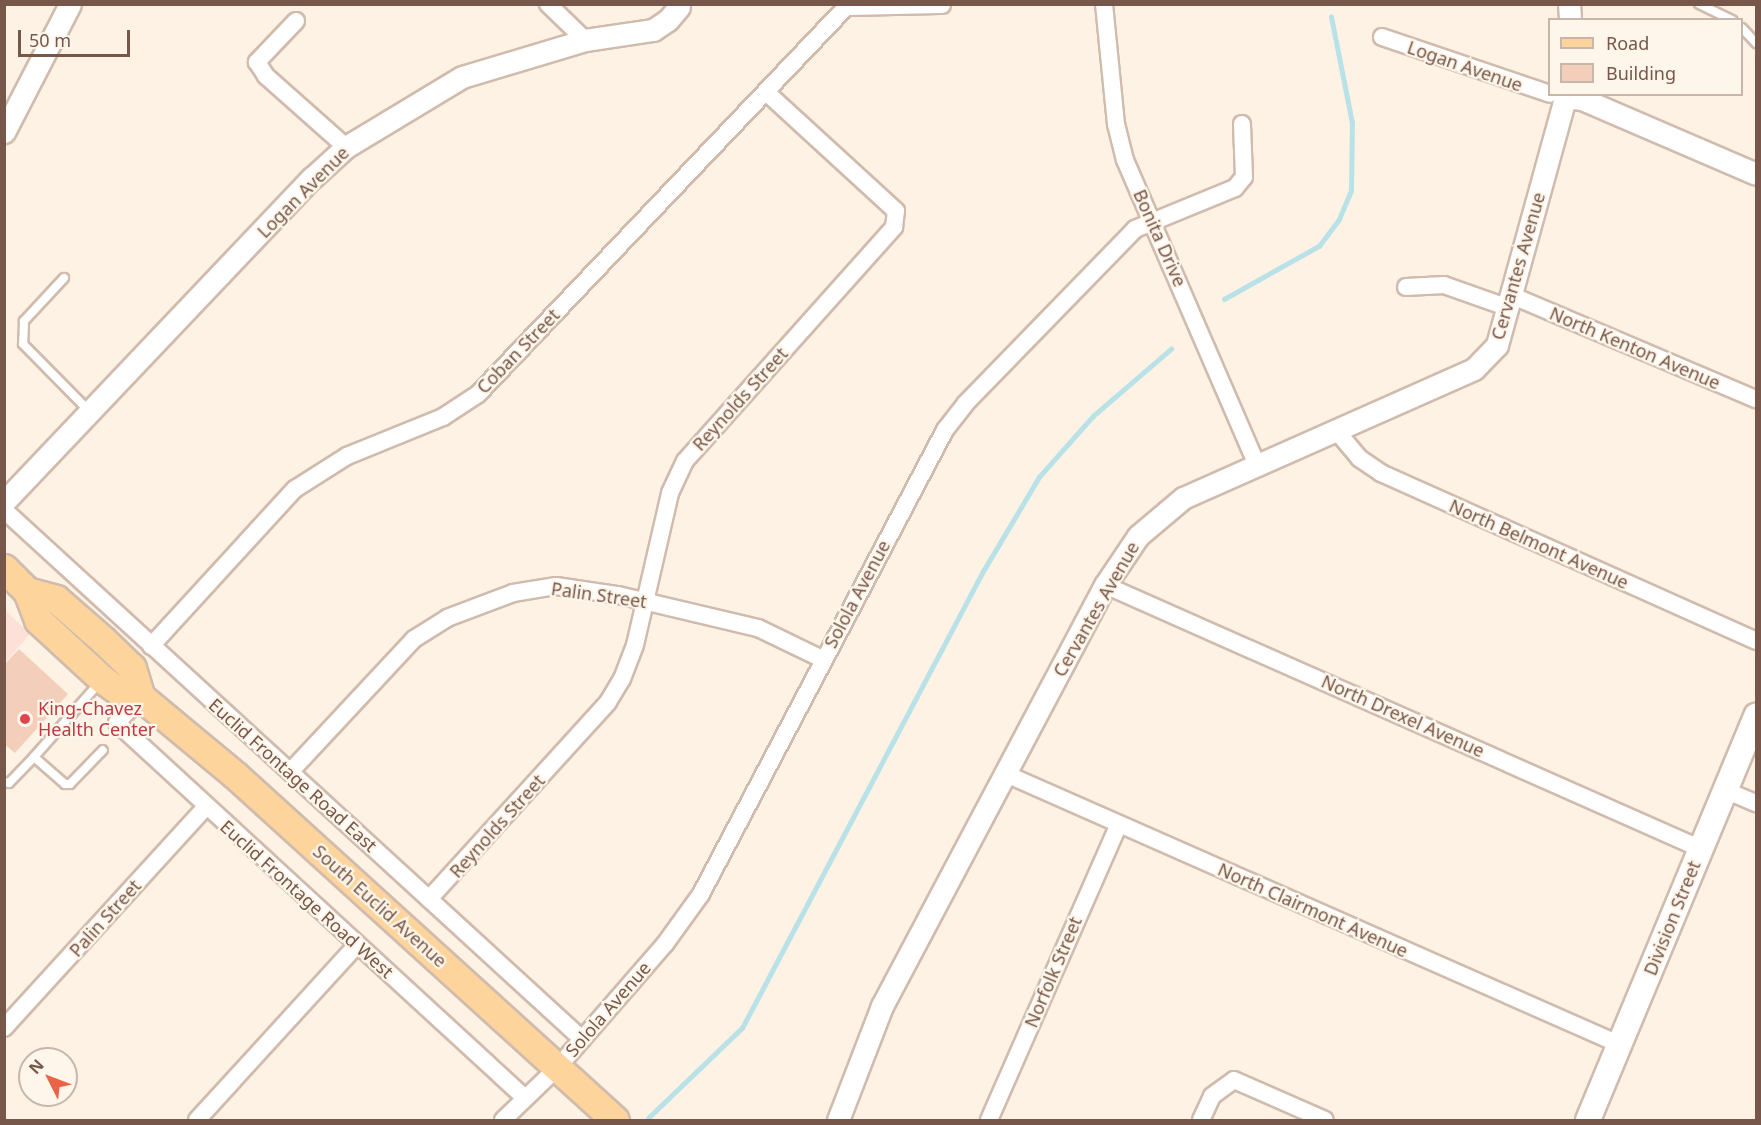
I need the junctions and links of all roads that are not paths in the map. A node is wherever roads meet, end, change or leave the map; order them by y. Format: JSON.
{"nodes":[{"id":1,"x":70,"y":4,"type":"edge"},
{"id":2,"x":548,"y":4,"type":"edge"},
{"id":3,"x":1104,"y":4,"type":"edge"},
{"id":4,"x":1699,"y":4,"type":"edge"},
{"id":5,"x":680,"y":5,"type":"edge"},
{"id":6,"x":846,"y":5,"type":"edge"},
{"id":7,"x":942,"y":5,"type":"edge"},
{"id":8,"x":1728,"y":18,"type":"edge"},
{"id":9,"x":296,"y":21,"type":"dead end"},
{"id":10,"x":1743,"y":29,"type":"edge"},
{"id":11,"x":1382,"y":38,"type":"dead end"},
{"id":12,"x":585,"y":40,"type":"junction"},
{"id":13,"x":1756,"y":43,"type":"edge"},
{"id":14,"x":766,"y":92,"type":"junction"},
{"id":15,"x":1548,"y":92,"type":"edge"},
{"id":16,"x":1557,"y":96,"type":"edge"},
{"id":17,"x":1563,"y":96,"type":"edge"},
{"id":18,"x":1242,"y":124,"type":"dead end"},
{"id":19,"x":4,"y":132,"type":"edge"},
{"id":20,"x":346,"y":147,"type":"junction"},
{"id":21,"x":1756,"y":174,"type":"edge"},
{"id":22,"x":1152,"y":219,"type":"junction"},
{"id":23,"x":64,"y":278,"type":"dead end"},
{"id":24,"x":1406,"y":287,"type":"dead end"},
{"id":25,"x":1511,"y":302,"type":"junction"},
{"id":26,"x":1756,"y":399,"type":"edge"},
{"id":27,"x":91,"y":412,"type":"junction"},
{"id":28,"x":1335,"y":429,"type":"junction"},
{"id":29,"x":1256,"y":462,"type":"junction"},
{"id":30,"x":4,"y":502,"type":"edge"},
{"id":31,"x":4,"y":510,"type":"edge"},
{"id":32,"x":4,"y":568,"type":"edge"},
{"id":33,"x":1105,"y":585,"type":"junction"},
{"id":34,"x":27,"y":591,"type":"junction"},
{"id":35,"x":644,"y":601,"type":"junction"},
{"id":36,"x":1756,"y":641,"type":"edge"},
{"id":37,"x":151,"y":646,"type":"junction"},
{"id":38,"x":822,"y":659,"type":"junction"},
{"id":39,"x":102,"y":679,"type":"junction"},
{"id":40,"x":141,"y":697,"type":"junction"},
{"id":41,"x":1756,"y":716,"type":"edge"},
{"id":42,"x":103,"y":750,"type":"dead end"},
{"id":43,"x":34,"y":757,"type":"junction"},
{"id":44,"x":290,"y":772,"type":"junction"},
{"id":45,"x":1006,"y":774,"type":"junction"},
{"id":46,"x":4,"y":782,"type":"edge"},
{"id":47,"x":1725,"y":790,"type":"junction"},
{"id":48,"x":1756,"y":803,"type":"edge"},
{"id":49,"x":206,"y":807,"type":"junction"},
{"id":50,"x":1119,"y":824,"type":"junction"},
{"id":51,"x":1699,"y":848,"type":"junction"},
{"id":52,"x":429,"y":899,"type":"junction"},
{"id":53,"x":357,"y":945,"type":"junction"},
{"id":54,"x":4,"y":1028,"type":"edge"},
{"id":55,"x":582,"y":1039,"type":"junction"},
{"id":56,"x":1621,"y":1045,"type":"junction"},
{"id":57,"x":558,"y":1067,"type":"junction"},
{"id":58,"x":525,"y":1098,"type":"junction"},
{"id":59,"x":197,"y":1120,"type":"edge"},
{"id":60,"x":503,"y":1120,"type":"edge"},
{"id":61,"x":615,"y":1120,"type":"edge"},
{"id":62,"x":838,"y":1120,"type":"edge"},
{"id":63,"x":989,"y":1120,"type":"edge"},
{"id":64,"x":1201,"y":1120,"type":"edge"},
{"id":65,"x":1325,"y":1120,"type":"edge"},
{"id":66,"x":1588,"y":1120,"type":"edge"}],
"edges":[{"from":1,"to":19,"type":"street"},
{"from":2,"to":12,"type":"street"},
{"from":3,"to":22,"type":"street","name":"Bonita Drive"},
{"from":4,"to":8,"type":"lane"},
{"from":5,"to":12,"type":"street","name":"Logan Avenue"},
{"from":6,"to":7,"type":"street"},
{"from":6,"to":14,"type":"street","name":"Coban Street"},
{"from":9,"to":20,"type":"street"},
{"from":10,"to":13,"type":"lane"},
{"from":11,"to":15,"type":"street","name":"Logan Avenue"},
{"from":12,"to":20,"type":"street","name":"Logan Avenue"},
{"from":14,"to":35,"type":"street","name":"Reynolds Street"},
{"from":14,"to":37,"type":"street","name":"Coban Street"},
{"from":16,"to":25,"type":"street","name":"Cervantes Avenue"},
{"from":17,"to":21,"type":"street"},
{"from":18,"to":22,"type":"street","name":"Solola Avenue"},
{"from":20,"to":27,"type":"street","name":"Logan Avenue"},
{"from":22,"to":29,"type":"street","name":"Bonita Drive"},
{"from":22,"to":38,"type":"street","name":"Solola Avenue"},
{"from":23,"to":27,"type":"lane"},
{"from":24,"to":25,"type":"street","name":"North Kenton Avenue"},
{"from":25,"to":26,"type":"street","name":"North Kenton Avenue"},
{"from":25,"to":28,"type":"street","name":"Cervantes Avenue"},
{"from":27,"to":30,"type":"street","name":"Logan Avenue"},
{"from":28,"to":29,"type":"street","name":"Cervantes Avenue"},
{"from":28,"to":36,"type":"street","name":"North Belmont Avenue"},
{"from":29,"to":33,"type":"street","name":"Cervantes Avenue"},
{"from":31,"to":37,"type":"street","name":"Euclid Frontage Road East"},
{"from":32,"to":34,"type":"main road","name":"South Euclid Avenue"},
{"from":33,"to":45,"type":"street","name":"Cervantes Avenue"},
{"from":33,"to":51,"type":"street","name":"North Drexel Avenue"},
{"from":34,"to":39,"type":"main road","name":"South Euclid Avenue"},
{"from":34,"to":40,"type":"main road","name":"South Euclid Avenue"},
{"from":35,"to":38,"type":"street","name":"Palin Street"},
{"from":35,"to":44,"type":"street","name":"Palin Street"},
{"from":35,"to":52,"type":"street","name":"Reynolds Street"},
{"from":37,"to":44,"type":"street","name":"Euclid Frontage Road East"},
{"from":38,"to":55,"type":"street","name":"Solola Avenue"},
{"from":39,"to":40,"type":"main road","name":"South Euclid Avenue"},
{"from":39,"to":43,"type":"lane"},
{"from":40,"to":49,"type":"street","name":"Euclid Frontage Road West"},
{"from":40,"to":57,"type":"main road","name":"South Euclid Avenue"},
{"from":41,"to":47,"type":"main road","name":"Division Street"},
{"from":42,"to":43,"type":"lane"},
{"from":43,"to":46,"type":"lane"},
{"from":44,"to":52,"type":"street","name":"Euclid Frontage Road East"},
{"from":45,"to":50,"type":"street","name":"North Clairmont Avenue"},
{"from":45,"to":62,"type":"street","name":"Cervantes Avenue"},
{"from":47,"to":48,"type":"street"},
{"from":47,"to":51,"type":"main road","name":"Division Street"},
{"from":49,"to":53,"type":"street","name":"Euclid Frontage Road West"},
{"from":49,"to":54,"type":"street","name":"Palin Street"},
{"from":50,"to":56,"type":"street","name":"North Clairmont Avenue"},
{"from":50,"to":63,"type":"street","name":"Norfolk Street"},
{"from":51,"to":56,"type":"main road","name":"Division Street"},
{"from":52,"to":55,"type":"street","name":"Euclid Frontage Road East"},
{"from":53,"to":58,"type":"street","name":"Euclid Frontage Road West"},
{"from":53,"to":59,"type":"street"},
{"from":55,"to":57,"type":"street","name":"Solola Avenue"},
{"from":56,"to":66,"type":"main road","name":"Division Street"},
{"from":57,"to":58,"type":"street","name":"Solola Avenue"},
{"from":57,"to":61,"type":"main road","name":"South Euclid Avenue"},
{"from":58,"to":60,"type":"street","name":"Solola Avenue"},
{"from":64,"to":65,"type":"street"}]}
